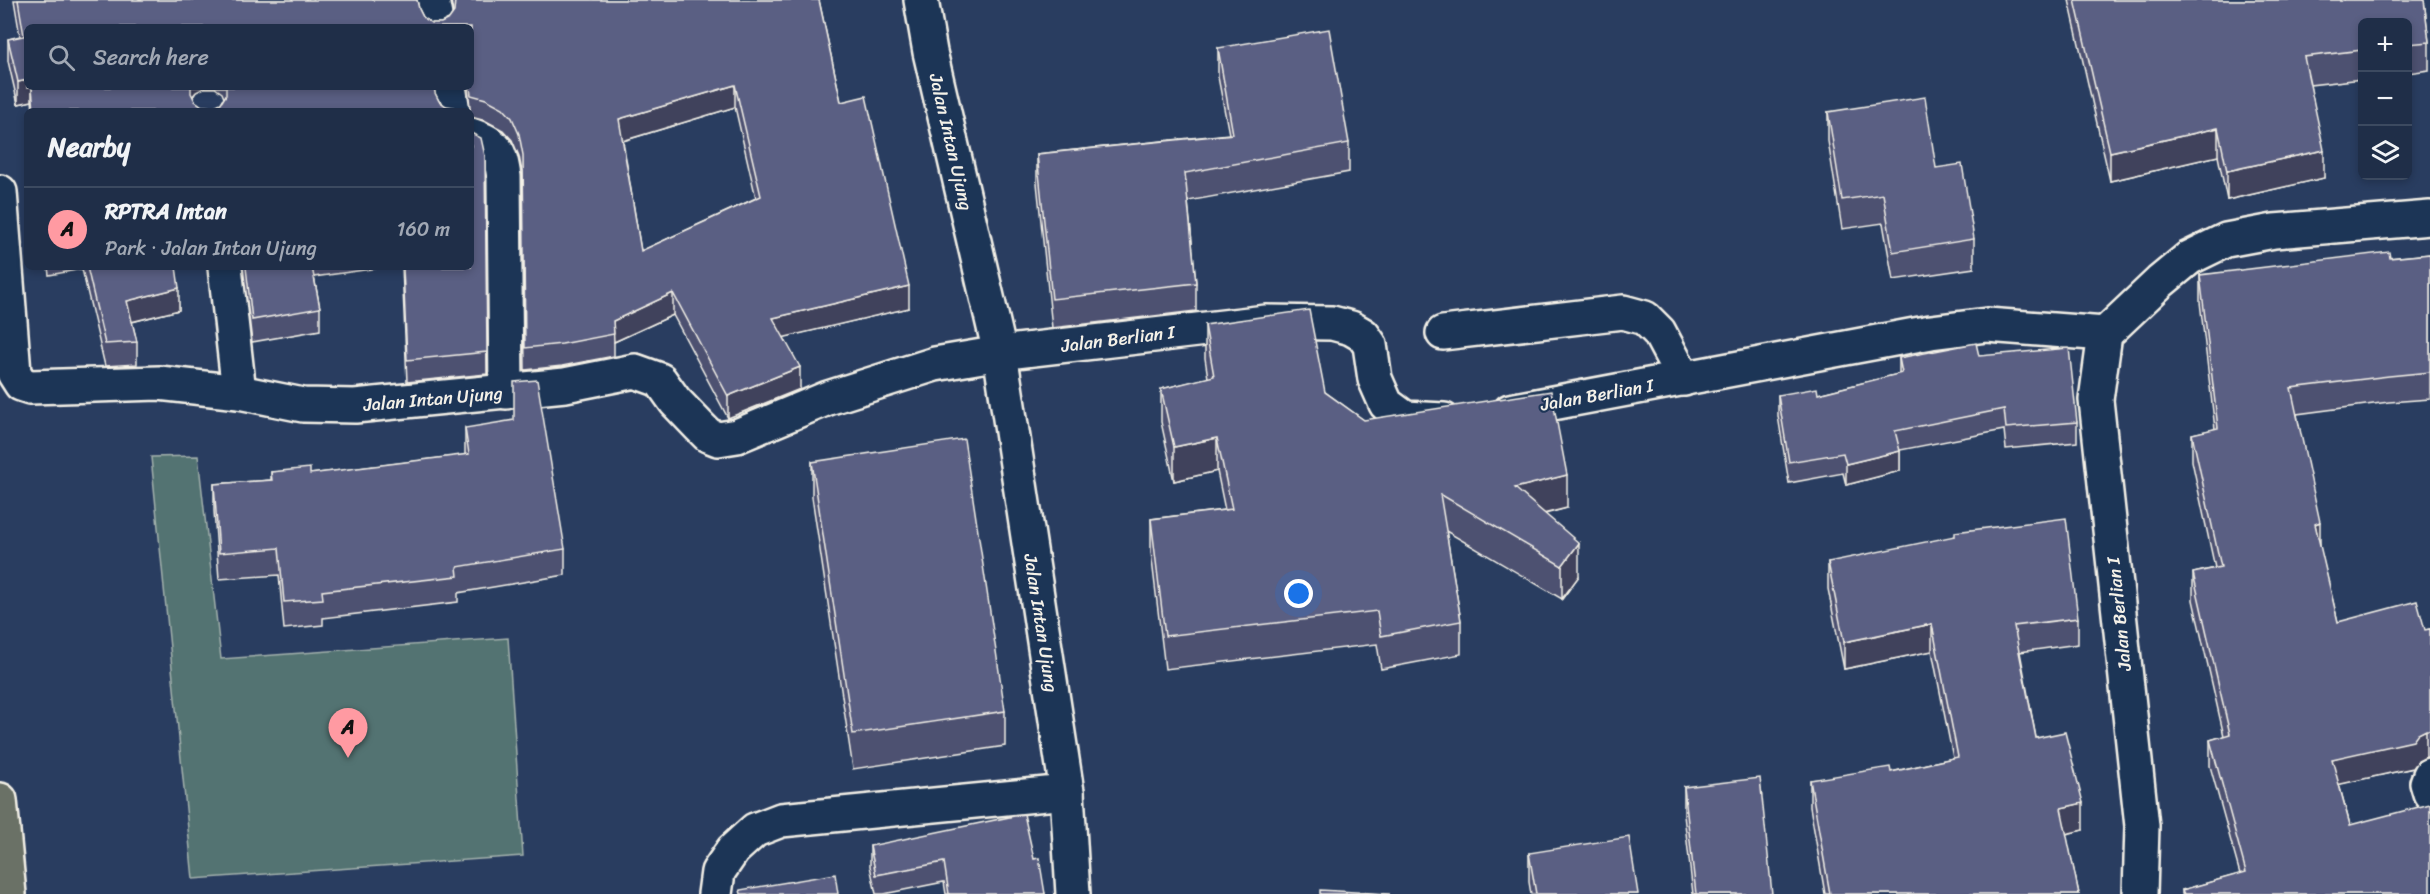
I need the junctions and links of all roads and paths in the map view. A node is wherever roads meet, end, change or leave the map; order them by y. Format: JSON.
{"nodes":[{"id":1,"x":432,"y":0,"type":"edge"},
{"id":2,"x":921,"y":0,"type":"edge"},
{"id":3,"x":436,"y":24,"type":"edge"},
{"id":4,"x":450,"y":90,"type":"edge"},
{"id":5,"x":452,"y":108,"type":"edge"},
{"id":6,"x":474,"y":136,"type":"edge"},
{"id":7,"x":0,"y":192,"type":"edge"},
{"id":8,"x":2430,"y":218,"type":"edge"},
{"id":9,"x":225,"y":270,"type":"edge"},
{"id":10,"x":1443,"y":333,"type":"dead end"},
{"id":11,"x":2105,"y":334,"type":"junction"},
{"id":12,"x":1000,"y":352,"type":"junction"},
{"id":13,"x":1684,"y":379,"type":"junction"},
{"id":14,"x":238,"y":392,"type":"junction"},
{"id":15,"x":506,"y":392,"type":"junction"},
{"id":16,"x":2430,"y":775,"type":"edge"},
{"id":17,"x":1066,"y":792,"type":"junction"},
{"id":18,"x":2430,"y":793,"type":"edge"},
{"id":19,"x":0,"y":800,"type":"edge"},
{"id":20,"x":9,"y":894,"type":"edge"},
{"id":21,"x":715,"y":894,"type":"edge"},
{"id":22,"x":1073,"y":894,"type":"edge"},
{"id":23,"x":2140,"y":894,"type":"edge"}],
"edges":[{"from":1,"to":3,"type":"street"},
{"from":2,"to":12,"type":"street","name":"Jalan Intan Ujung"},
{"from":4,"to":5,"type":"street"},
{"from":6,"to":15,"type":"street"},
{"from":7,"to":14,"type":"street","name":"Jalan Intan Ujung"},
{"from":8,"to":11,"type":"street"},
{"from":9,"to":14,"type":"street"},
{"from":10,"to":13,"type":"street"},
{"from":11,"to":13,"type":"street","name":"Jalan Berlian I"},
{"from":11,"to":23,"type":"street","name":"Jalan Berlian I"},
{"from":12,"to":13,"type":"street","name":"Jalan Berlian I"},
{"from":12,"to":15,"type":"street","name":"Jalan Intan Ujung"},
{"from":12,"to":17,"type":"street","name":"Jalan Intan Ujung"},
{"from":14,"to":15,"type":"street","name":"Jalan Intan Ujung"},
{"from":16,"to":18,"type":"street"},
{"from":17,"to":21,"type":"street"},
{"from":17,"to":22,"type":"street","name":"Jalan Intan Ujung"},
{"from":19,"to":20,"type":"highway"}]}
